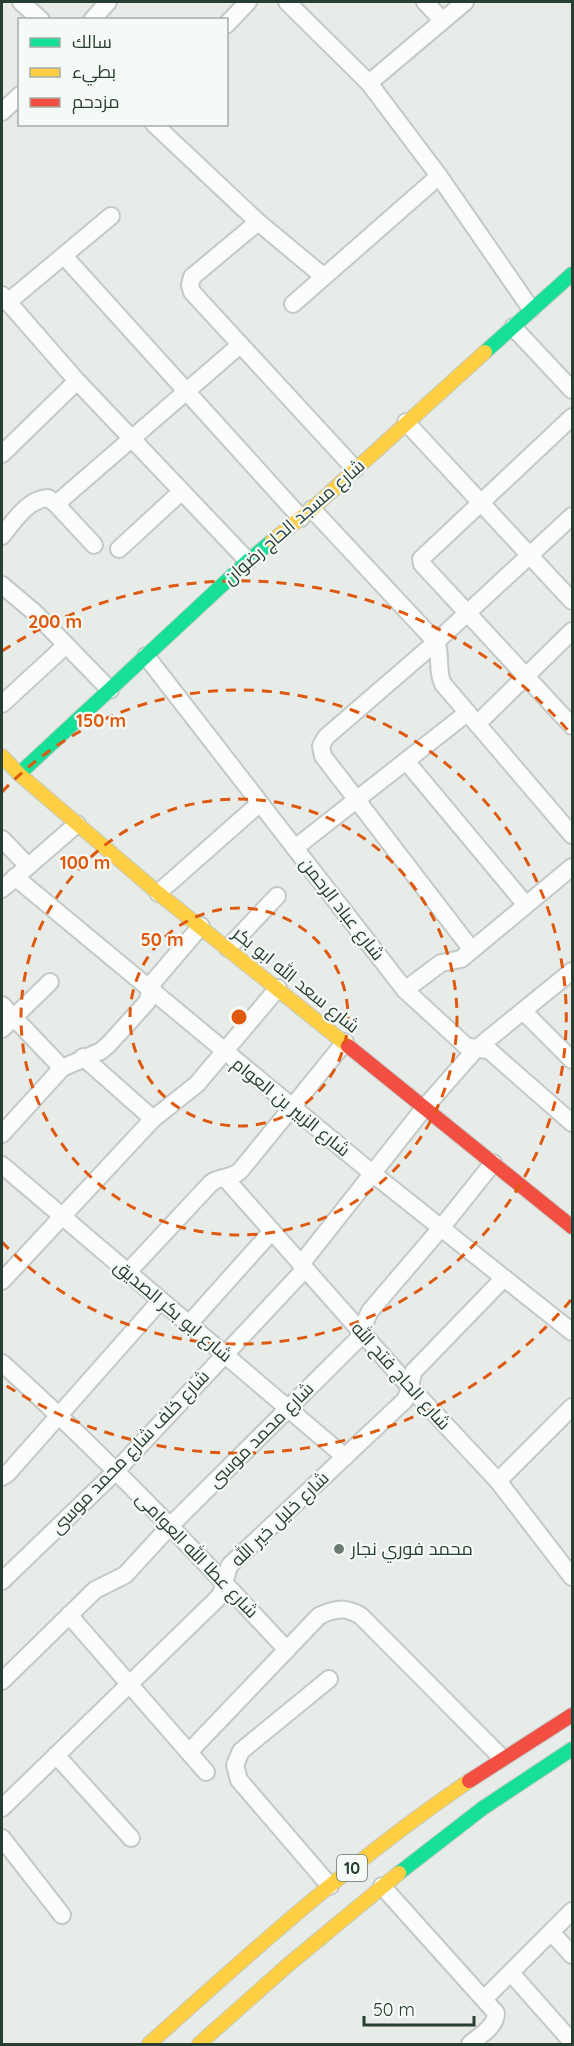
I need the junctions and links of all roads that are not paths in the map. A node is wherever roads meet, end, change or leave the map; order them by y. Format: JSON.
{"nodes":[{"id":1,"x":21,"y":2,"type":"edge"},
{"id":2,"x":108,"y":2,"type":"edge"},
{"id":3,"x":248,"y":2,"type":"edge"},
{"id":4,"x":287,"y":2,"type":"edge"},
{"id":5,"x":425,"y":2,"type":"edge"},
{"id":6,"x":465,"y":2,"type":"edge"},
{"id":7,"x":39,"y":18,"type":"edge"},
{"id":8,"x":94,"y":18,"type":"edge"},
{"id":9,"x":442,"y":20,"type":"junction"},
{"id":10,"x":228,"y":23,"type":"edge"},
{"id":11,"x":369,"y":83,"type":"junction"},
{"id":12,"x":156,"y":126,"type":"edge"},
{"id":13,"x":439,"y":176,"type":"junction"},
{"id":14,"x":111,"y":216,"type":"dead end"},
{"id":15,"x":258,"y":222,"type":"junction"},
{"id":16,"x":64,"y":255,"type":"junction"},
{"id":17,"x":573,"y":274,"type":"edge"},
{"id":18,"x":323,"y":276,"type":"junction"},
{"id":19,"x":5,"y":299,"type":"edge"},
{"id":20,"x":293,"y":304,"type":"dead end"},
{"id":21,"x":531,"y":309,"type":"junction"},
{"id":22,"x":513,"y":327,"type":"junction"},
{"id":23,"x":240,"y":345,"type":"junction"},
{"id":24,"x":77,"y":381,"type":"junction"},
{"id":25,"x":186,"y":390,"type":"junction"},
{"id":26,"x":573,"y":390,"type":"edge"},
{"id":27,"x":573,"y":417,"type":"edge"},
{"id":28,"x":406,"y":422,"type":"junction"},
{"id":29,"x":130,"y":438,"type":"junction"},
{"id":30,"x":2,"y":454,"type":"edge"},
{"id":31,"x":355,"y":469,"type":"junction"},
{"id":32,"x":181,"y":492,"type":"junction"},
{"id":33,"x":481,"y":503,"type":"junction"},
{"id":34,"x":56,"y":504,"type":"junction"},
{"id":35,"x":306,"y":513,"type":"junction"},
{"id":36,"x":573,"y":516,"type":"edge"},
{"id":37,"x":2,"y":536,"type":"edge"},
{"id":38,"x":94,"y":545,"type":"dead end"},
{"id":39,"x":119,"y":549,"type":"dead end"},
{"id":40,"x":530,"y":555,"type":"junction"},
{"id":41,"x":248,"y":561,"type":"junction"},
{"id":42,"x":2,"y":585,"type":"edge"},
{"id":43,"x":573,"y":601,"type":"edge"},
{"id":44,"x":467,"y":613,"type":"junction"},
{"id":45,"x":573,"y":631,"type":"edge"},
{"id":46,"x":436,"y":642,"type":"junction"},
{"id":47,"x":65,"y":646,"type":"junction"},
{"id":48,"x":146,"y":656,"type":"junction"},
{"id":49,"x":526,"y":676,"type":"junction"},
{"id":50,"x":110,"y":690,"type":"junction"},
{"id":51,"x":2,"y":704,"type":"edge"},
{"id":52,"x":472,"y":719,"type":"junction"},
{"id":53,"x":573,"y":726,"type":"edge"},
{"id":54,"x":2,"y":756,"type":"edge"},
{"id":55,"x":406,"y":761,"type":"junction"},
{"id":56,"x":19,"y":774,"type":"junction"},
{"id":57,"x":357,"y":800,"type":"junction"},
{"id":58,"x":260,"y":803,"type":"junction"},
{"id":59,"x":77,"y":824,"type":"junction"},
{"id":60,"x":573,"y":835,"type":"edge"},
{"id":61,"x":2,"y":839,"type":"edge"},
{"id":62,"x":295,"y":848,"type":"junction"},
{"id":63,"x":573,"y":867,"type":"edge"},
{"id":64,"x":21,"y":872,"type":"junction"},
{"id":65,"x":2,"y":889,"type":"edge"},
{"id":66,"x":158,"y":893,"type":"junction"},
{"id":67,"x":277,"y":896,"type":"dead end"},
{"id":68,"x":526,"y":905,"type":"junction"},
{"id":69,"x":201,"y":926,"type":"junction"},
{"id":70,"x":228,"y":948,"type":"junction"},
{"id":71,"x":472,"y":950,"type":"junction"},
{"id":72,"x":573,"y":971,"type":"edge"},
{"id":73,"x":50,"y":982,"type":"dead end"},
{"id":74,"x":278,"y":988,"type":"junction"},
{"id":75,"x":150,"y":990,"type":"junction"},
{"id":76,"x":405,"y":990,"type":"junction"},
{"id":77,"x":523,"y":1011,"type":"junction"},
{"id":78,"x":5,"y":1017,"type":"edge"},
{"id":79,"x":345,"y":1042,"type":"junction"},
{"id":80,"x":476,"y":1049,"type":"junction"},
{"id":81,"x":224,"y":1052,"type":"junction"},
{"id":82,"x":83,"y":1057,"type":"junction"},
{"id":83,"x":573,"y":1060,"type":"edge"},
{"id":84,"x":62,"y":1068,"type":"junction"},
{"id":85,"x":424,"y":1107,"type":"junction"},
{"id":86,"x":293,"y":1108,"type":"junction"},
{"id":87,"x":153,"y":1119,"type":"junction"},
{"id":88,"x":573,"y":1123,"type":"edge"},
{"id":89,"x":2,"y":1134,"type":"edge"},
{"id":90,"x":493,"y":1163,"type":"junction"},
{"id":91,"x":2,"y":1165,"type":"edge"},
{"id":92,"x":372,"y":1173,"type":"junction"},
{"id":93,"x":225,"y":1178,"type":"junction"},
{"id":94,"x":62,"y":1217,"type":"junction"},
{"id":95,"x":573,"y":1227,"type":"edge"},
{"id":96,"x":441,"y":1228,"type":"junction"},
{"id":97,"x":272,"y":1232,"type":"junction"},
{"id":98,"x":303,"y":1267,"type":"junction"},
{"id":99,"x":128,"y":1273,"type":"junction"},
{"id":100,"x":504,"y":1278,"type":"junction"},
{"id":101,"x":2,"y":1281,"type":"edge"},
{"id":102,"x":160,"y":1301,"type":"junction"},
{"id":103,"x":188,"y":1324,"type":"junction"},
{"id":104,"x":361,"y":1332,"type":"junction"},
{"id":105,"x":573,"y":1332,"type":"edge"},
{"id":106,"x":225,"y":1355,"type":"junction"},
{"id":107,"x":2,"y":1363,"type":"edge"},
{"id":108,"x":410,"y":1387,"type":"junction"},
{"id":109,"x":573,"y":1407,"type":"edge"},
{"id":110,"x":289,"y":1408,"type":"junction"},
{"id":111,"x":59,"y":1415,"type":"junction"},
{"id":112,"x":345,"y":1457,"type":"junction"},
{"id":113,"x":116,"y":1471,"type":"junction"},
{"id":114,"x":2,"y":1477,"type":"edge"},
{"id":115,"x":498,"y":1481,"type":"junction"},
{"id":116,"x":170,"y":1526,"type":"junction"},
{"id":117,"x":573,"y":1577,"type":"edge"},
{"id":118,"x":2,"y":1581,"type":"edge"},
{"id":119,"x":225,"y":1583,"type":"junction"},
{"id":120,"x":69,"y":1615,"type":"junction"},
{"id":121,"x":287,"y":1650,"type":"junction"},
{"id":122,"x":330,"y":1679,"type":"dead end"},
{"id":123,"x":2,"y":1681,"type":"edge"},
{"id":124,"x":129,"y":1684,"type":"junction"},
{"id":125,"x":573,"y":1715,"type":"edge"},
{"id":126,"x":573,"y":1749,"type":"edge"},
{"id":127,"x":189,"y":1752,"type":"junction"},
{"id":128,"x":56,"y":1755,"type":"junction"},
{"id":129,"x":502,"y":1758,"type":"junction"},
{"id":130,"x":206,"y":1772,"type":"dead end"},
{"id":131,"x":2,"y":1809,"type":"edge"},
{"id":132,"x":450,"y":1812,"type":"junction"},
{"id":133,"x":2,"y":1838,"type":"edge"},
{"id":134,"x":131,"y":1838,"type":"dead end"},
{"id":135,"x":392,"y":1856,"type":"junction"},
{"id":136,"x":330,"y":1886,"type":"junction"},
{"id":137,"x":382,"y":1886,"type":"junction"},
{"id":138,"x":573,"y":1911,"type":"edge"},
{"id":139,"x":62,"y":1915,"type":"dead end"},
{"id":140,"x":551,"y":1932,"type":"junction"},
{"id":141,"x":573,"y":1955,"type":"edge"},
{"id":142,"x":511,"y":1973,"type":"junction"},
{"id":143,"x":488,"y":2004,"type":"junction"},
{"id":144,"x":481,"y":2041,"type":"edge"},
{"id":145,"x":573,"y":2042,"type":"edge"},
{"id":146,"x":149,"y":2044,"type":"edge"},
{"id":147,"x":199,"y":2044,"type":"edge"}],
"edges":[{"from":1,"to":7,"type":"street"},
{"from":2,"to":8,"type":"street"},
{"from":3,"to":10,"type":"street"},
{"from":4,"to":11,"type":"street"},
{"from":5,"to":9,"type":"street"},
{"from":6,"to":9,"type":"street"},
{"from":9,"to":11,"type":"street"},
{"from":11,"to":13,"type":"street"},
{"from":12,"to":15,"type":"street"},
{"from":13,"to":18,"type":"street"},
{"from":13,"to":21,"type":"street"},
{"from":14,"to":16,"type":"street"},
{"from":15,"to":18,"type":"street"},
{"from":15,"to":23,"type":"street"},
{"from":16,"to":19,"type":"street"},
{"from":16,"to":25,"type":"street"},
{"from":17,"to":21,"type":"street","name":"شارع مسجد الحاج رضوان"},
{"from":18,"to":20,"type":"street"},
{"from":19,"to":24,"type":"street"},
{"from":21,"to":22,"type":"street","name":"شارع مسجد الحاج رضوان"},
{"from":22,"to":26,"type":"street"},
{"from":22,"to":28,"type":"street","name":"شارع مسجد الحاج رضوان"},
{"from":23,"to":25,"type":"street"},
{"from":23,"to":31,"type":"street"},
{"from":24,"to":29,"type":"street"},
{"from":24,"to":30,"type":"street"},
{"from":25,"to":29,"type":"street"},
{"from":25,"to":35,"type":"street"},
{"from":27,"to":33,"type":"street"},
{"from":28,"to":31,"type":"street","name":"شارع مسجد الحاج رضوان"},
{"from":28,"to":33,"type":"street"},
{"from":29,"to":32,"type":"street"},
{"from":29,"to":34,"type":"street"},
{"from":31,"to":35,"type":"street","name":"شارع مسجد الحاج رضوان"},
{"from":32,"to":39,"type":"street"},
{"from":32,"to":41,"type":"street"},
{"from":33,"to":40,"type":"street"},
{"from":33,"to":44,"type":"street"},
{"from":34,"to":37,"type":"street"},
{"from":34,"to":38,"type":"street"},
{"from":35,"to":41,"type":"street","name":"شارع مسجد الحاج رضوان"},
{"from":35,"to":46,"type":"street"},
{"from":36,"to":40,"type":"street"},
{"from":40,"to":43,"type":"street"},
{"from":40,"to":44,"type":"street"},
{"from":41,"to":48,"type":"street","name":"شارع مسجد الحاج رضوان"},
{"from":42,"to":47,"type":"street"},
{"from":44,"to":46,"type":"street"},
{"from":44,"to":49,"type":"street"},
{"from":45,"to":49,"type":"street"},
{"from":46,"to":52,"type":"street"},
{"from":46,"to":57,"type":"street"},
{"from":47,"to":50,"type":"street"},
{"from":47,"to":51,"type":"street"},
{"from":48,"to":50,"type":"street","name":"شارع مسجد الحاج رضوان"},
{"from":48,"to":58,"type":"street","name":"شارع عباد الرحمن"},
{"from":49,"to":52,"type":"street"},
{"from":49,"to":53,"type":"street"},
{"from":50,"to":56,"type":"street","name":"شارع مسجد الحاج رضوان"},
{"from":52,"to":55,"type":"street"},
{"from":52,"to":60,"type":"street"},
{"from":54,"to":56,"type":"street","name":"شارع سعد الله ابو بكر"},
{"from":55,"to":57,"type":"street"},
{"from":55,"to":68,"type":"street"},
{"from":56,"to":59,"type":"street","name":"شارع سعد الله ابو بكر"},
{"from":57,"to":62,"type":"street"},
{"from":57,"to":71,"type":"street"},
{"from":58,"to":62,"type":"street","name":"شارع عباد الرحمن"},
{"from":58,"to":66,"type":"street"},
{"from":59,"to":64,"type":"street"},
{"from":59,"to":66,"type":"street","name":"شارع سعد الله ابو بكر"},
{"from":61,"to":64,"type":"street","name":"شارع الزبير بن العوام"},
{"from":62,"to":76,"type":"street","name":"شارع عباد الرحمن"},
{"from":63,"to":68,"type":"street"},
{"from":64,"to":65,"type":"street"},
{"from":64,"to":75,"type":"street","name":"شارع الزبير بن العوام"},
{"from":66,"to":69,"type":"street","name":"شارع سعد الله ابو بكر"},
{"from":67,"to":70,"type":"street"},
{"from":68,"to":71,"type":"street"},
{"from":69,"to":70,"type":"street","name":"شارع سعد الله ابو بكر"},
{"from":69,"to":75,"type":"street"},
{"from":70,"to":74,"type":"street","name":"شارع سعد الله ابو بكر"},
{"from":71,"to":76,"type":"street"},
{"from":72,"to":77,"type":"street","name":"شارع خلف شارع محمد موسى"},
{"from":73,"to":78,"type":"street"},
{"from":74,"to":79,"type":"street","name":"شارع سعد الله ابو بكر"},
{"from":74,"to":81,"type":"street"},
{"from":75,"to":81,"type":"street","name":"شارع الزبير بن العوام"},
{"from":75,"to":82,"type":"street"},
{"from":76,"to":80,"type":"street","name":"شارع عباد الرحمن"},
{"from":77,"to":80,"type":"street","name":"شارع خلف شارع محمد موسى"},
{"from":77,"to":83,"type":"street"},
{"from":78,"to":84,"type":"street"},
{"from":79,"to":85,"type":"street","name":"شارع سعد الله ابو بكر"},
{"from":79,"to":86,"type":"street"},
{"from":80,"to":85,"type":"street","name":"شارع خلف شارع محمد موسى"},
{"from":80,"to":88,"type":"street","name":"شارع عباد الرحمن"},
{"from":81,"to":86,"type":"street","name":"شارع الزبير بن العوام"},
{"from":81,"to":87,"type":"street"},
{"from":82,"to":84,"type":"street"},
{"from":82,"to":87,"type":"street"},
{"from":84,"to":89,"type":"street"},
{"from":85,"to":90,"type":"street","name":"شارع سعد الله ابو بكر"},
{"from":85,"to":92,"type":"street","name":"شارع خلف شارع محمد موسى"},
{"from":86,"to":92,"type":"street","name":"شارع الزبير بن العوام"},
{"from":86,"to":93,"type":"street"},
{"from":87,"to":94,"type":"street"},
{"from":90,"to":95,"type":"street","name":"شارع سعد الله ابو بكر"},
{"from":90,"to":96,"type":"street","name":"شارع محمد موسى"},
{"from":91,"to":94,"type":"street","name":"شارع ابو بكر الصديق"},
{"from":92,"to":96,"type":"street","name":"شارع الزبير بن العوام"},
{"from":92,"to":98,"type":"street","name":"شارع خلف شارع محمد موسى"},
{"from":93,"to":97,"type":"street","name":"شارع الحاج فتح الله"},
{"from":93,"to":99,"type":"street"},
{"from":94,"to":99,"type":"street","name":"شارع ابو بكر الصديق"},
{"from":94,"to":101,"type":"street"},
{"from":96,"to":100,"type":"street","name":"شارع الزبير بن العوام"},
{"from":96,"to":104,"type":"street","name":"شارع محمد موسى"},
{"from":97,"to":98,"type":"street","name":"شارع الحاج فتح الله"},
{"from":97,"to":103,"type":"street"},
{"from":98,"to":104,"type":"street","name":"شارع الحاج فتح الله"},
{"from":98,"to":106,"type":"street","name":"شارع خلف شارع محمد موسى"},
{"from":99,"to":102,"type":"street","name":"شارع ابو بكر الصديق"},
{"from":100,"to":105,"type":"street","name":"شارع الزبير بن العوام"},
{"from":100,"to":108,"type":"street","name":"شارع خليل خير الله"},
{"from":102,"to":103,"type":"street","name":"شارع ابو بكر الصديق"},
{"from":102,"to":111,"type":"street"},
{"from":103,"to":106,"type":"street","name":"شارع ابو بكر الصديق"},
{"from":104,"to":108,"type":"street","name":"شارع الحاج فتح الله"},
{"from":104,"to":110,"type":"street","name":"شارع محمد موسى"},
{"from":106,"to":110,"type":"street","name":"شارع ابو بكر الصديق"},
{"from":106,"to":113,"type":"street","name":"شارع خلف شارع محمد موسى"},
{"from":107,"to":111,"type":"street","name":"شارع عطا الله العوامى"},
{"from":108,"to":112,"type":"street","name":"شارع خليل خير الله"},
{"from":108,"to":115,"type":"street","name":"شارع الحاج فتح الله"},
{"from":109,"to":115,"type":"street"},
{"from":110,"to":112,"type":"street","name":"شارع ابو بكر الصديق"},
{"from":110,"to":116,"type":"street","name":"شارع محمد موسى"},
{"from":111,"to":113,"type":"street","name":"شارع عطا الله العوامى"},
{"from":111,"to":114,"type":"street"},
{"from":112,"to":119,"type":"street","name":"شارع خليل خير الله"},
{"from":113,"to":116,"type":"street","name":"شارع عطا الله العوامى"},
{"from":113,"to":118,"type":"street","name":"شارع خلف شارع محمد موسى"},
{"from":115,"to":117,"type":"street","name":"شارع الحاج فتح الله"},
{"from":116,"to":119,"type":"street","name":"شارع عطا الله العوامى"},
{"from":116,"to":120,"type":"street","name":"شارع محمد موسى"},
{"from":119,"to":121,"type":"street","name":"شارع عطا الله العوامى"},
{"from":119,"to":124,"type":"street","name":"شارع خليل خير الله"},
{"from":120,"to":123,"type":"street","name":"شارع محمد موسى"},
{"from":120,"to":124,"type":"street"},
{"from":121,"to":127,"type":"street"},
{"from":121,"to":129,"type":"street"},
{"from":122,"to":136,"type":"street"},
{"from":124,"to":127,"type":"street"},
{"from":124,"to":128,"type":"street","name":"شارع خليل خير الله"},
{"from":125,"to":129,"type":"street","number":"10"},
{"from":126,"to":132,"type":"street","number":"10"},
{"from":127,"to":130,"type":"street"},
{"from":128,"to":131,"type":"street","name":"شارع خليل خير الله"},
{"from":128,"to":134,"type":"street"},
{"from":129,"to":132,"type":"street","number":"10"},
{"from":132,"to":135,"type":"street","number":"10"},
{"from":132,"to":135,"type":"street","number":"10"},
{"from":133,"to":139,"type":"street"},
{"from":135,"to":136,"type":"street","number":"10"},
{"from":135,"to":137,"type":"street","number":"10"},
{"from":136,"to":146,"type":"street","number":"10"},
{"from":137,"to":143,"type":"street"},
{"from":137,"to":147,"type":"street","number":"10"},
{"from":138,"to":140,"type":"street"},
{"from":140,"to":141,"type":"street"},
{"from":140,"to":142,"type":"street"},
{"from":142,"to":143,"type":"street"},
{"from":142,"to":145,"type":"street"},
{"from":143,"to":144,"type":"street"}]}
